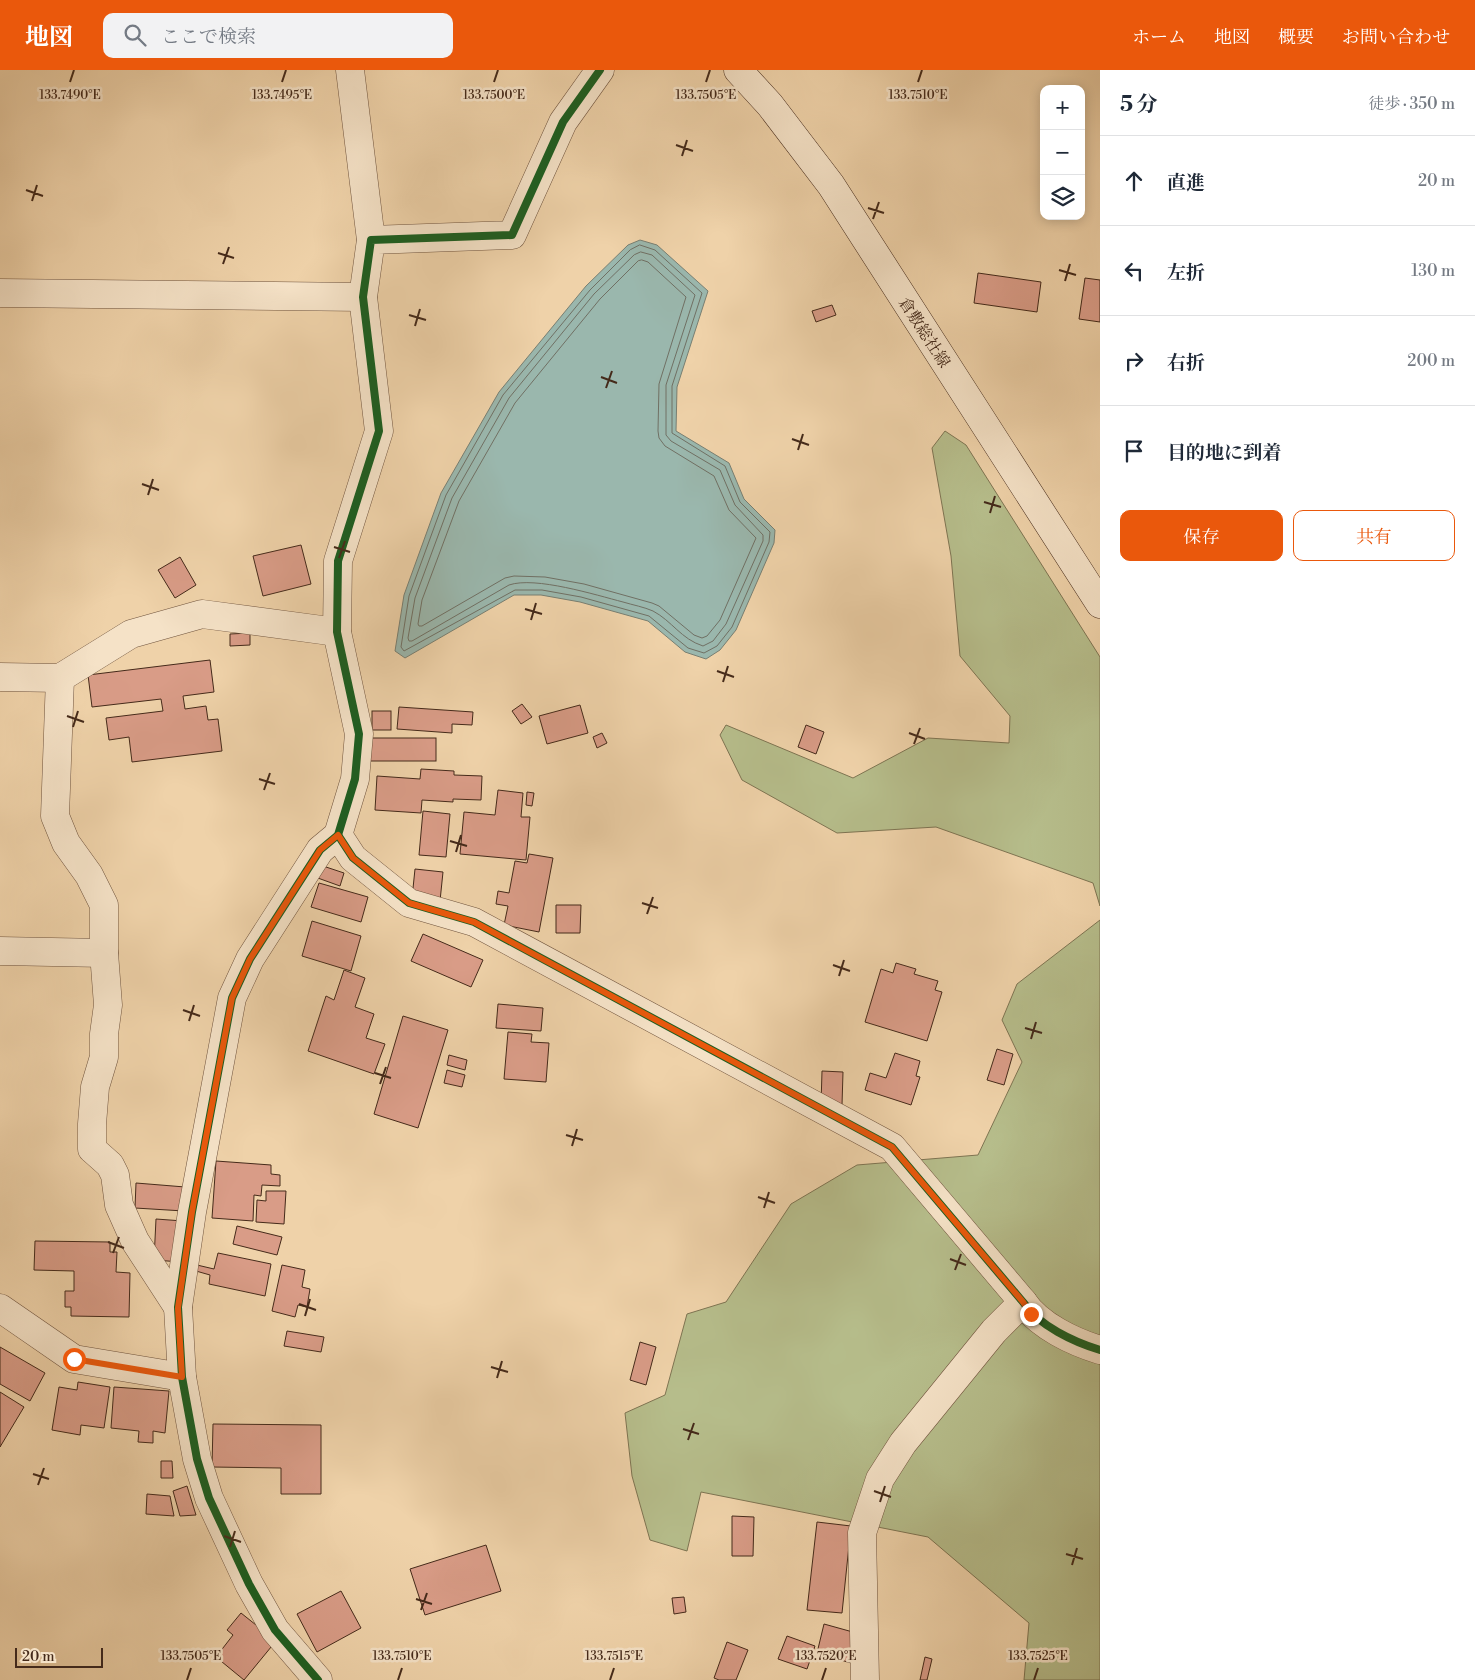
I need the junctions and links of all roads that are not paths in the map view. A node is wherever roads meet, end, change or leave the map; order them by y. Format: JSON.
{"nodes":[{"id":1,"x":350,"y":70,"type":"edge"},
{"id":2,"x":600,"y":70,"type":"edge"},
{"id":3,"x":738,"y":70,"type":"edge"},
{"id":4,"x":371,"y":240,"type":"junction"},
{"id":5,"x":0,"y":293,"type":"edge"},
{"id":6,"x":363,"y":297,"type":"junction"},
{"id":7,"x":1100,"y":604,"type":"edge"},
{"id":8,"x":337,"y":632,"type":"junction"},
{"id":9,"x":0,"y":677,"type":"edge"},
{"id":10,"x":60,"y":678,"type":"junction"},
{"id":11,"x":338,"y":835,"type":"junction"},
{"id":12,"x":0,"y":951,"type":"edge"},
{"id":13,"x":104,"y":953,"type":"junction"},
{"id":14,"x":1023,"y":1302,"type":"junction"},
{"id":15,"x":0,"y":1308,"type":"edge"},
{"id":16,"x":178,"y":1308,"type":"junction"},
{"id":17,"x":1100,"y":1350,"type":"edge"},
{"id":18,"x":182,"y":1377,"type":"junction"},
{"id":19,"x":318,"y":1680,"type":"edge"},
{"id":20,"x":865,"y":1680,"type":"edge"}],
"edges":[{"from":1,"to":4,"type":"street"},
{"from":2,"to":4,"type":"street"},
{"from":3,"to":7,"type":"street","name":"倉敷総社線"},
{"from":4,"to":6,"type":"street"},
{"from":5,"to":6,"type":"street"},
{"from":6,"to":8,"type":"street"},
{"from":8,"to":10,"type":"street"},
{"from":8,"to":11,"type":"street"},
{"from":9,"to":10,"type":"street"},
{"from":10,"to":13,"type":"street"},
{"from":11,"to":14,"type":"street"},
{"from":11,"to":16,"type":"street"},
{"from":12,"to":13,"type":"street"},
{"from":13,"to":16,"type":"street"},
{"from":14,"to":17,"type":"street"},
{"from":14,"to":20,"type":"street"},
{"from":15,"to":18,"type":"street"},
{"from":16,"to":18,"type":"street"},
{"from":18,"to":19,"type":"street"}]}
